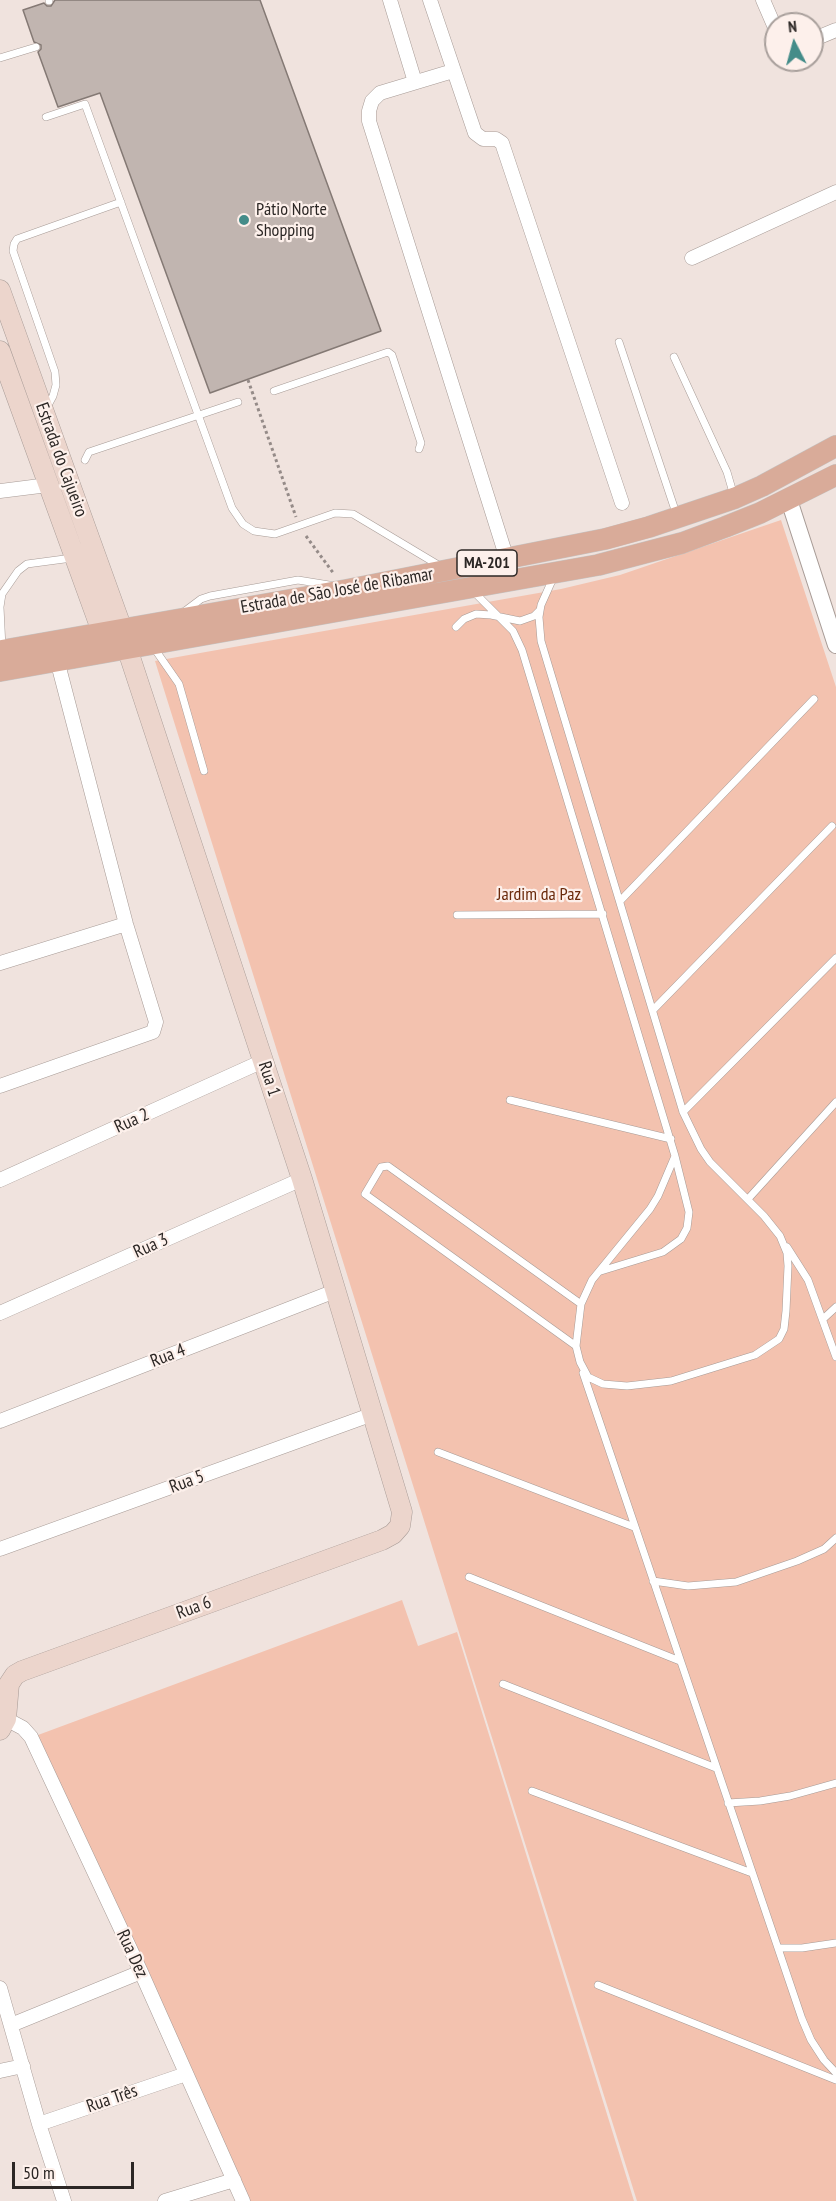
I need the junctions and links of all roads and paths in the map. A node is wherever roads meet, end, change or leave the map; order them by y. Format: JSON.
{"nodes":[{"id":1,"x":390,"y":0,"type":"edge"},
{"id":2,"x":430,"y":0,"type":"edge"},
{"id":3,"x":36,"y":47,"type":"dead end"},
{"id":4,"x":0,"y":58,"type":"edge"},
{"id":5,"x":453,"y":71,"type":"junction"},
{"id":6,"x":415,"y":82,"type":"junction"},
{"id":7,"x":46,"y":117,"type":"dead end"},
{"id":8,"x":836,"y":192,"type":"edge"},
{"id":9,"x":121,"y":202,"type":"junction"},
{"id":10,"x":692,"y":258,"type":"dead end"},
{"id":11,"x":0,"y":290,"type":"edge"},
{"id":12,"x":619,"y":342,"type":"dead end"},
{"id":13,"x":674,"y":357,"type":"dead end"},
{"id":14,"x":2,"y":361,"type":"edge"},
{"id":15,"x":248,"y":380,"type":"dead end"},
{"id":16,"x":274,"y":391,"type":"dead end"},
{"id":17,"x":238,"y":402,"type":"dead end"},
{"id":18,"x":44,"y":412,"type":"junction"},
{"id":19,"x":199,"y":414,"type":"junction"},
{"id":20,"x":24,"y":419,"type":"junction"},
{"id":21,"x":836,"y":446,"type":"edge"},
{"id":22,"x":419,"y":449,"type":"dead end"},
{"id":23,"x":85,"y":460,"type":"dead end"},
{"id":24,"x":836,"y":475,"type":"edge"},
{"id":25,"x":48,"y":485,"type":"junction"},
{"id":26,"x":0,"y":491,"type":"edge"},
{"id":27,"x":735,"y":498,"type":"junction"},
{"id":28,"x":789,"y":500,"type":"junction"},
{"id":29,"x":622,"y":503,"type":"dead end"},
{"id":30,"x":678,"y":518,"type":"junction"},
{"id":31,"x":299,"y":525,"type":"junction"},
{"id":32,"x":75,"y":558,"type":"junction"},
{"id":33,"x":507,"y":559,"type":"junction"},
{"id":34,"x":447,"y":571,"type":"junction"},
{"id":35,"x":555,"y":573,"type":"junction"},
{"id":36,"x":469,"y":588,"type":"junction"},
{"id":37,"x":346,"y":590,"type":"junction"},
{"id":38,"x":541,"y":605,"type":"junction"},
{"id":39,"x":501,"y":618,"type":"junction"},
{"id":40,"x":456,"y":627,"type":"dead end"},
{"id":41,"x":117,"y":636,"type":"junction"},
{"id":42,"x":151,"y":643,"type":"junction"},
{"id":43,"x":836,"y":643,"type":"edge"},
{"id":44,"x":1,"y":657,"type":"edge"},
{"id":45,"x":57,"y":660,"type":"junction"},
{"id":46,"x":814,"y":699,"type":"dead end"},
{"id":47,"x":204,"y":771,"type":"dead end"},
{"id":48,"x":832,"y":826,"type":"dead end"},
{"id":49,"x":620,"y":901,"type":"junction"},
{"id":50,"x":603,"y":914,"type":"junction"},
{"id":51,"x":457,"y":915,"type":"dead end"},
{"id":52,"x":126,"y":924,"type":"junction"},
{"id":53,"x":836,"y":958,"type":"edge"},
{"id":54,"x":0,"y":963,"type":"edge"},
{"id":55,"x":653,"y":1010,"type":"junction"},
{"id":56,"x":263,"y":1061,"type":"junction"},
{"id":57,"x":0,"y":1086,"type":"edge"},
{"id":58,"x":510,"y":1100,"type":"dead end"},
{"id":59,"x":836,"y":1102,"type":"edge"},
{"id":60,"x":682,"y":1112,"type":"junction"},
{"id":61,"x":671,"y":1139,"type":"junction"},
{"id":62,"x":675,"y":1156,"type":"junction"},
{"id":63,"x":302,"y":1179,"type":"junction"},
{"id":64,"x":0,"y":1180,"type":"edge"},
{"id":65,"x":748,"y":1199,"type":"junction"},
{"id":66,"x":780,"y":1236,"type":"junction"},
{"id":67,"x":599,"y":1271,"type":"junction"},
{"id":68,"x":335,"y":1291,"type":"junction"},
{"id":69,"x":581,"y":1304,"type":"junction"},
{"id":70,"x":836,"y":1307,"type":"edge"},
{"id":71,"x":0,"y":1313,"type":"edge"},
{"id":72,"x":823,"y":1319,"type":"junction"},
{"id":73,"x":576,"y":1346,"type":"junction"},
{"id":74,"x":836,"y":1357,"type":"edge"},
{"id":75,"x":580,"y":1362,"type":"junction"},
{"id":76,"x":373,"y":1414,"type":"junction"},
{"id":77,"x":0,"y":1421,"type":"edge"},
{"id":78,"x":438,"y":1452,"type":"dead end"},
{"id":79,"x":402,"y":1512,"type":"joint"},
{"id":80,"x":634,"y":1527,"type":"junction"},
{"id":81,"x":836,"y":1538,"type":"edge"},
{"id":82,"x":0,"y":1549,"type":"edge"},
{"id":83,"x":469,"y":1577,"type":"dead end"},
{"id":84,"x":653,"y":1581,"type":"junction"},
{"id":85,"x":680,"y":1661,"type":"junction"},
{"id":86,"x":503,"y":1684,"type":"dead end"},
{"id":87,"x":3,"y":1724,"type":"edge"},
{"id":88,"x":716,"y":1768,"type":"junction"},
{"id":89,"x":836,"y":1783,"type":"edge"},
{"id":90,"x":532,"y":1791,"type":"dead end"},
{"id":91,"x":728,"y":1803,"type":"junction"},
{"id":92,"x":752,"y":1874,"type":"junction"},
{"id":93,"x":836,"y":1943,"type":"edge"},
{"id":94,"x":778,"y":1948,"type":"junction"},
{"id":95,"x":141,"y":1972,"type":"junction"},
{"id":96,"x":598,"y":1985,"type":"dead end"},
{"id":97,"x":0,"y":1988,"type":"edge"},
{"id":98,"x":11,"y":2025,"type":"junction"},
{"id":99,"x":23,"y":2066,"type":"junction"},
{"id":100,"x":0,"y":2071,"type":"edge"},
{"id":101,"x":836,"y":2073,"type":"edge"},
{"id":102,"x":186,"y":2074,"type":"junction"},
{"id":103,"x":836,"y":2080,"type":"edge"},
{"id":104,"x":39,"y":2124,"type":"junction"},
{"id":105,"x":234,"y":2180,"type":"junction"},
{"id":106,"x":64,"y":2201,"type":"edge"},
{"id":107,"x":165,"y":2201,"type":"edge"},
{"id":108,"x":243,"y":2201,"type":"edge"}],
"edges":[{"from":1,"to":6,"type":"street"},
{"from":2,"to":5,"type":"street"},
{"from":3,"to":4,"type":"lane"},
{"from":5,"to":6,"type":"street"},
{"from":5,"to":29,"type":"street"},
{"from":6,"to":33,"type":"street"},
{"from":7,"to":9,"type":"lane"},
{"from":8,"to":10,"type":"street"},
{"from":9,"to":18,"type":"lane"},
{"from":9,"to":19,"type":"lane"},
{"from":11,"to":18,"type":"main road","name":"Estrada do Cajueiro"},
{"from":12,"to":30,"type":"lane"},
{"from":13,"to":27,"type":"lane"},
{"from":14,"to":20,"type":"main road","name":"Estrada do Cajueiro"},
{"from":15,"to":31,"type":"path"},
{"from":16,"to":22,"type":"lane"},
{"from":17,"to":19,"type":"lane"},
{"from":18,"to":20,"type":"main road"},
{"from":18,"to":41,"type":"main road","name":"Estrada do Cajueiro"},
{"from":19,"to":23,"type":"lane"},
{"from":19,"to":31,"type":"lane"},
{"from":20,"to":25,"type":"main road","name":"Estrada do Cajueiro"},
{"from":21,"to":27,"type":"main road","name":"Estrada de São José de Ribamar","number":"MA-201"},
{"from":24,"to":28,"type":"main road","name":"Estrada de São José de Ribamar","number":"MA-201"},
{"from":25,"to":26,"type":"street"},
{"from":25,"to":32,"type":"main road","name":"Estrada do Cajueiro"},
{"from":27,"to":30,"type":"main road","name":"Estrada de São José de Ribamar","number":"MA-201"},
{"from":28,"to":35,"type":"main road","name":"Estrada de São José de Ribamar","number":"MA-201"},
{"from":28,"to":43,"type":"street"},
{"from":30,"to":33,"type":"main road","name":"Estrada de São José de Ribamar","number":"MA-201"},
{"from":31,"to":34,"type":"lane"},
{"from":31,"to":37,"type":"path"},
{"from":32,"to":41,"type":"main road","name":"Estrada do Cajueiro"},
{"from":32,"to":44,"type":"lane"},
{"from":33,"to":34,"type":"main road","name":"Estrada de São José de Ribamar","number":"MA-201"},
{"from":34,"to":37,"type":"main road","name":"Estrada de São José de Ribamar","number":"MA-201"},
{"from":35,"to":36,"type":"main road","name":"Estrada de São José de Ribamar","number":"MA-201"},
{"from":35,"to":38,"type":"lane"},
{"from":36,"to":39,"type":"lane"},
{"from":36,"to":42,"type":"main road","name":"Estrada de São José de Ribamar","number":"MA-201"},
{"from":37,"to":41,"type":"main road","name":"Estrada de São José de Ribamar","number":"MA-201"},
{"from":38,"to":39,"type":"lane"},
{"from":38,"to":49,"type":"lane"},
{"from":39,"to":40,"type":"lane"},
{"from":39,"to":50,"type":"lane"},
{"from":41,"to":42,"type":"main road","name":"Estrada de São José de Ribamar","number":"MA-201"},
{"from":41,"to":44,"type":"main road","name":"Estrada de São José de Ribamar","number":"MA-201"},
{"from":41,"to":45,"type":"main road","name":"Estrada de São José de Ribamar","number":"MA-201"},
{"from":41,"to":56,"type":"main road","name":"Rua 1"},
{"from":42,"to":47,"type":"lane"},
{"from":44,"to":45,"type":"main road","name":"Estrada de São José de Ribamar","number":"MA-201"},
{"from":45,"to":52,"type":"street"},
{"from":46,"to":49,"type":"lane"},
{"from":48,"to":55,"type":"lane"},
{"from":49,"to":55,"type":"lane"},
{"from":50,"to":51,"type":"lane"},
{"from":50,"to":61,"type":"lane"},
{"from":52,"to":54,"type":"street"},
{"from":52,"to":57,"type":"street"},
{"from":53,"to":60,"type":"lane"},
{"from":55,"to":60,"type":"lane"},
{"from":56,"to":63,"type":"main road","name":"Rua 1"},
{"from":56,"to":64,"type":"street","name":"Rua 2"},
{"from":58,"to":61,"type":"lane"},
{"from":59,"to":65,"type":"lane"},
{"from":60,"to":65,"type":"lane"},
{"from":61,"to":62,"type":"lane"},
{"from":62,"to":67,"type":"lane"},
{"from":62,"to":67,"type":"lane"},
{"from":63,"to":68,"type":"main road","name":"Rua 1"},
{"from":63,"to":71,"type":"street","name":"Rua 3"},
{"from":65,"to":66,"type":"lane"},
{"from":66,"to":72,"type":"lane"},
{"from":66,"to":75,"type":"lane"},
{"from":67,"to":69,"type":"lane"},
{"from":68,"to":76,"type":"main road","name":"Rua 1"},
{"from":68,"to":77,"type":"street","name":"Rua 4"},
{"from":69,"to":73,"type":"lane"},
{"from":69,"to":73,"type":"lane"},
{"from":70,"to":72,"type":"lane"},
{"from":72,"to":74,"type":"lane"},
{"from":73,"to":75,"type":"lane"},
{"from":75,"to":80,"type":"lane"},
{"from":76,"to":79,"type":"main road","name":"Rua 1"},
{"from":76,"to":82,"type":"street","name":"Rua 5"},
{"from":78,"to":80,"type":"lane"},
{"from":79,"to":87,"type":"main road","name":"Rua 6"},
{"from":80,"to":84,"type":"lane"},
{"from":81,"to":84,"type":"lane"},
{"from":83,"to":85,"type":"lane"},
{"from":84,"to":85,"type":"lane"},
{"from":85,"to":88,"type":"lane"},
{"from":86,"to":88,"type":"lane"},
{"from":87,"to":95,"type":"street","name":"Rua Dez"},
{"from":88,"to":91,"type":"lane"},
{"from":89,"to":91,"type":"lane"},
{"from":90,"to":92,"type":"lane"},
{"from":91,"to":92,"type":"lane"},
{"from":92,"to":94,"type":"lane"},
{"from":93,"to":94,"type":"lane"},
{"from":94,"to":101,"type":"lane"},
{"from":95,"to":98,"type":"street"},
{"from":95,"to":102,"type":"street","name":"Rua Dez"},
{"from":96,"to":103,"type":"lane"},
{"from":97,"to":98,"type":"street"},
{"from":98,"to":99,"type":"street"},
{"from":99,"to":100,"type":"street"},
{"from":99,"to":104,"type":"street"},
{"from":102,"to":104,"type":"street","name":"Rua Três"},
{"from":102,"to":105,"type":"street","name":"Rua Dez"},
{"from":104,"to":106,"type":"street"},
{"from":105,"to":107,"type":"street"},
{"from":105,"to":108,"type":"street","name":"Rua Dez"}]}
